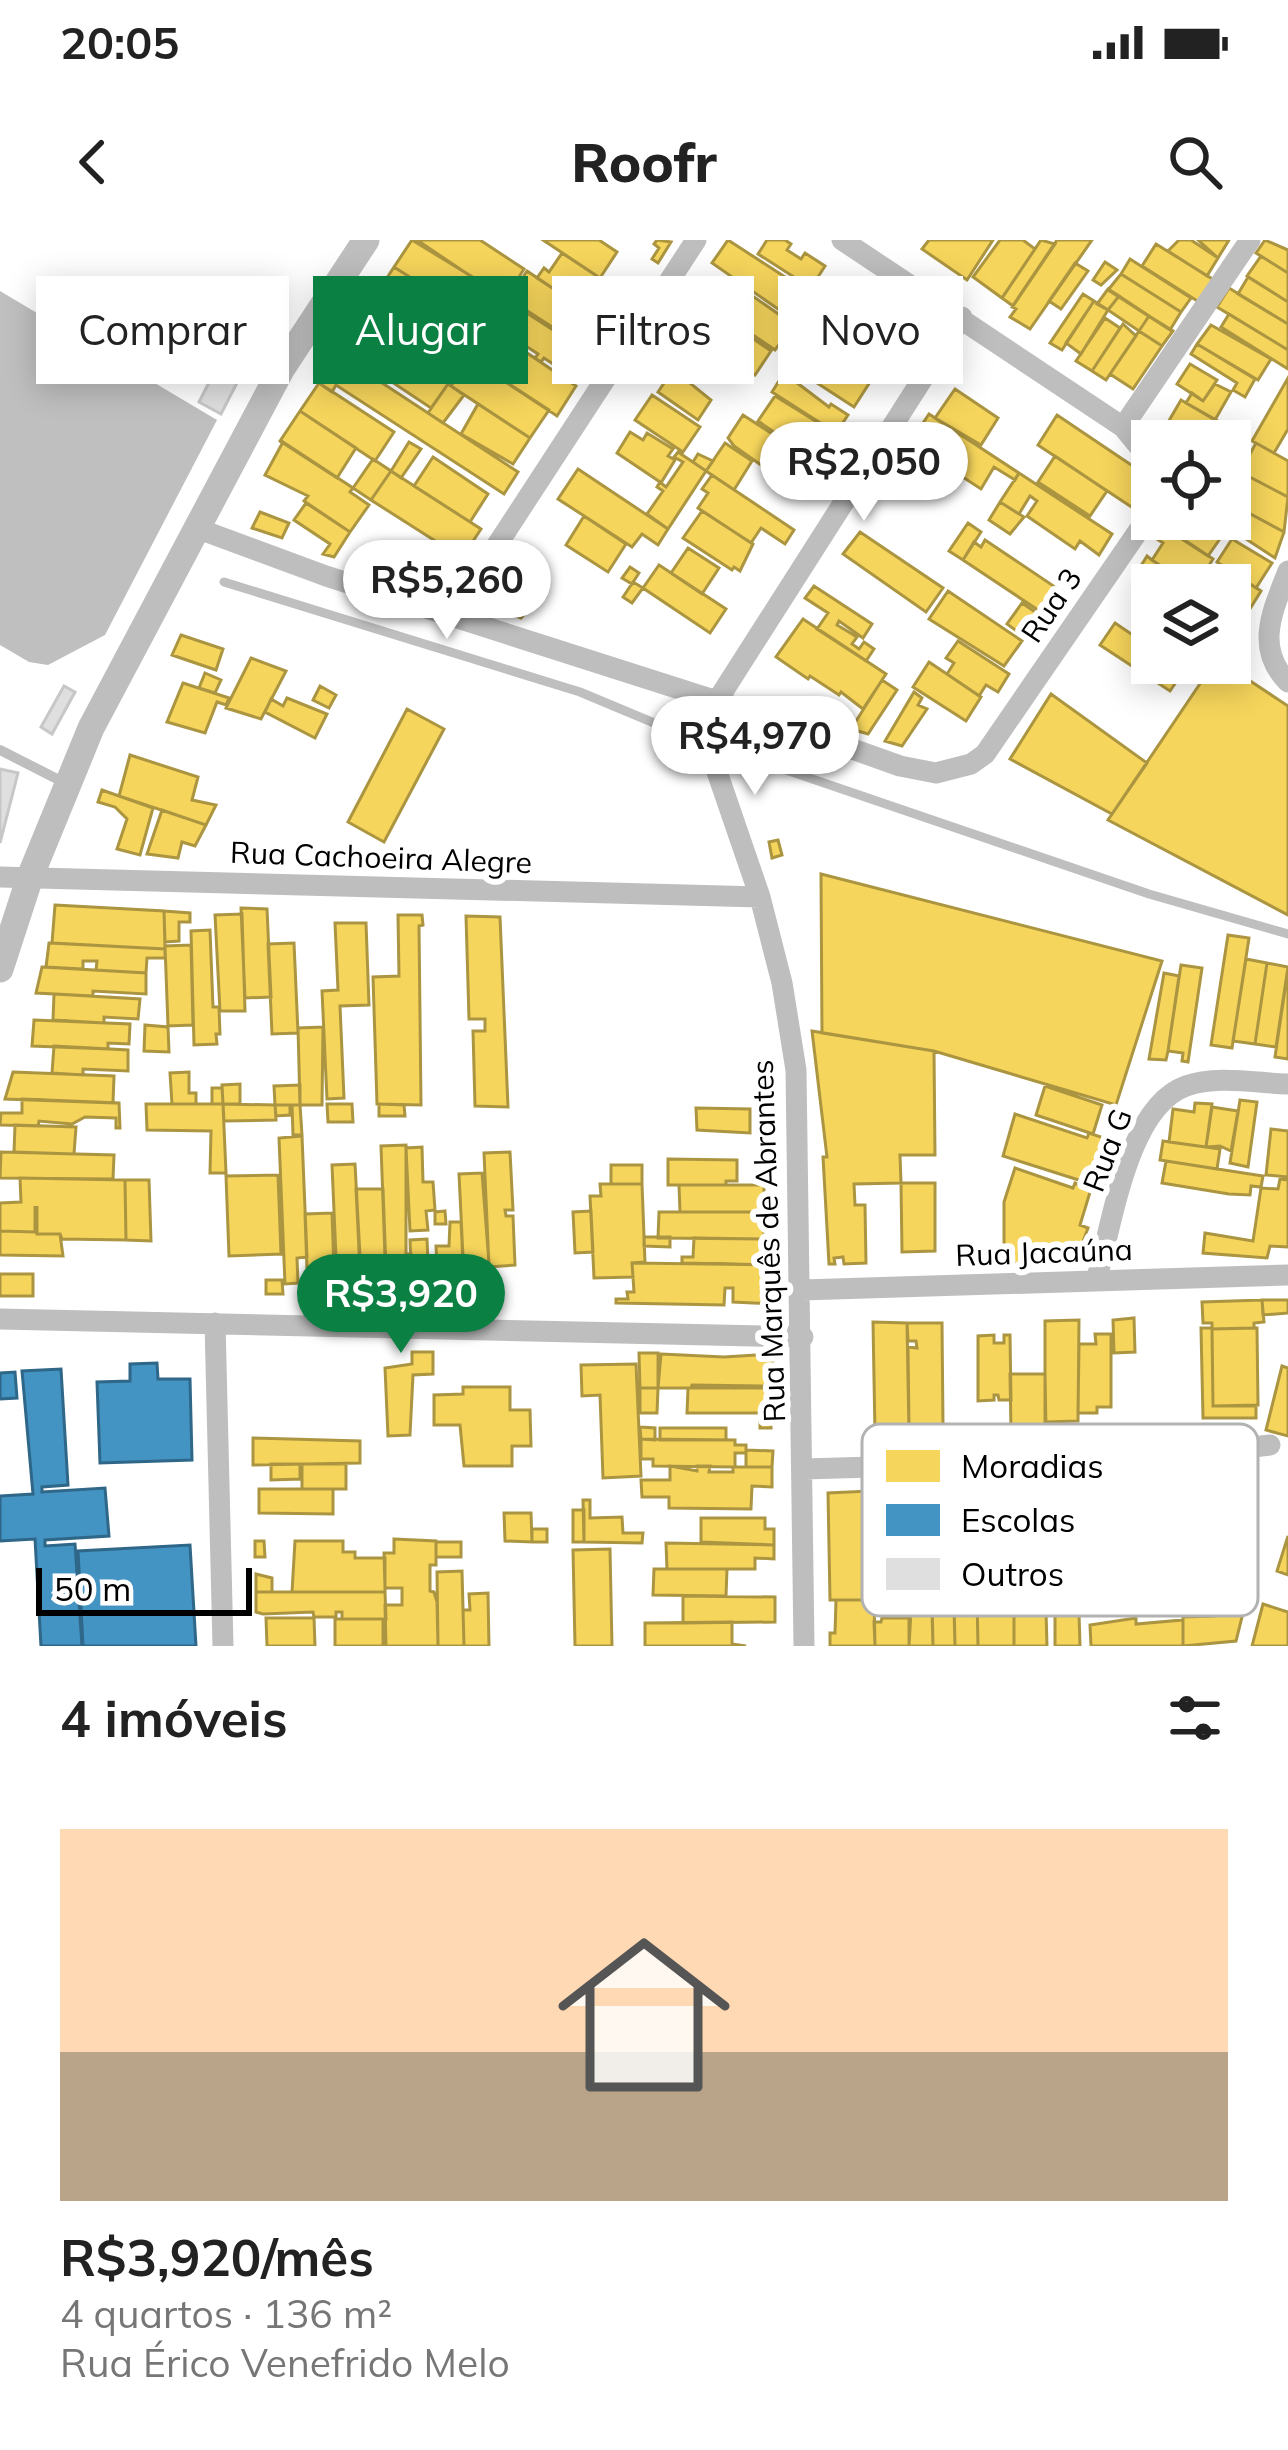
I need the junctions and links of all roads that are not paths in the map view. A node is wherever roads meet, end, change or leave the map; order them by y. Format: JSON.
{"nodes":[{"id":1,"x":366,"y":240,"type":"edge"},
{"id":2,"x":696,"y":240,"type":"edge"},
{"id":3,"x":842,"y":240,"type":"edge"},
{"id":4,"x":1250,"y":240,"type":"edge"},
{"id":5,"x":898,"y":276,"type":"edge"},
{"id":6,"x":963,"y":318,"type":"edge"},
{"id":7,"x":919,"y":384,"type":"edge"},
{"id":8,"x":1123,"y":427,"type":"junction"},
{"id":9,"x":1131,"y":437,"type":"edge"},
{"id":10,"x":196,"y":528,"type":"junction"},
{"id":11,"x":1133,"y":540,"type":"edge"},
{"id":12,"x":1288,"y":571,"type":"edge"},
{"id":13,"x":452,"y":614,"type":"junction"},
{"id":14,"x":1288,"y":682,"type":"edge"},
{"id":15,"x":717,"y":701,"type":"junction"},
{"id":16,"x":0,"y":750,"type":"edge"},
{"id":17,"x":65,"y":783,"type":"junction"},
{"id":18,"x":0,"y":877,"type":"edge"},
{"id":19,"x":30,"y":877,"type":"junction"},
{"id":20,"x":760,"y":897,"type":"junction"},
{"id":21,"x":0,"y":969,"type":"edge"},
{"id":22,"x":1288,"y":1084,"type":"edge"},
{"id":23,"x":1288,"y":1275,"type":"edge"},
{"id":24,"x":1096,"y":1281,"type":"junction"},
{"id":25,"x":802,"y":1290,"type":"junction"},
{"id":26,"x":0,"y":1319,"type":"edge"},
{"id":27,"x":215,"y":1323,"type":"junction"},
{"id":28,"x":802,"y":1337,"type":"junction"},
{"id":29,"x":1270,"y":1445,"type":"dead end"},
{"id":30,"x":1258,"y":1446,"type":"edge"},
{"id":31,"x":862,"y":1467,"type":"edge"},
{"id":32,"x":804,"y":1469,"type":"junction"},
{"id":33,"x":223,"y":1646,"type":"edge"},
{"id":34,"x":804,"y":1646,"type":"edge"}],
"edges":[{"from":1,"to":10,"type":"street"},
{"from":2,"to":13,"type":"street"},
{"from":3,"to":5,"type":"street"},
{"from":4,"to":8,"type":"street"},
{"from":6,"to":8,"type":"street"},
{"from":7,"to":15,"type":"street"},
{"from":8,"to":9,"type":"street"},
{"from":10,"to":13,"type":"street","name":"Rua 3"},
{"from":10,"to":17,"type":"street"},
{"from":11,"to":15,"type":"street","name":"Rua 3"},
{"from":12,"to":14,"type":"street"},
{"from":13,"to":15,"type":"street","name":"Rua 3"},
{"from":15,"to":20,"type":"street","name":"Rua Marquês de Abrantes"},
{"from":16,"to":17,"type":"lane"},
{"from":17,"to":19,"type":"street"},
{"from":18,"to":19,"type":"street","name":"Rua Cachoeira Alegre"},
{"from":19,"to":20,"type":"street","name":"Rua Cachoeira Alegre"},
{"from":19,"to":21,"type":"street"},
{"from":20,"to":25,"type":"street","name":"Rua Marquês de Abrantes"},
{"from":22,"to":24,"type":"street","name":"Rua G"},
{"from":23,"to":24,"type":"street","name":"Rua Jacaúna"},
{"from":24,"to":25,"type":"street","name":"Rua Jacaúna"},
{"from":25,"to":28,"type":"street","name":"Rua Marquês de Abrantes"},
{"from":26,"to":27,"type":"street"},
{"from":27,"to":28,"type":"street"},
{"from":27,"to":33,"type":"street"},
{"from":28,"to":32,"type":"street","name":"Rua Marquês de Abrantes"},
{"from":29,"to":30,"type":"street"},
{"from":31,"to":32,"type":"street"},
{"from":32,"to":34,"type":"street","name":"Rua Marquês de Abrantes"}]}
